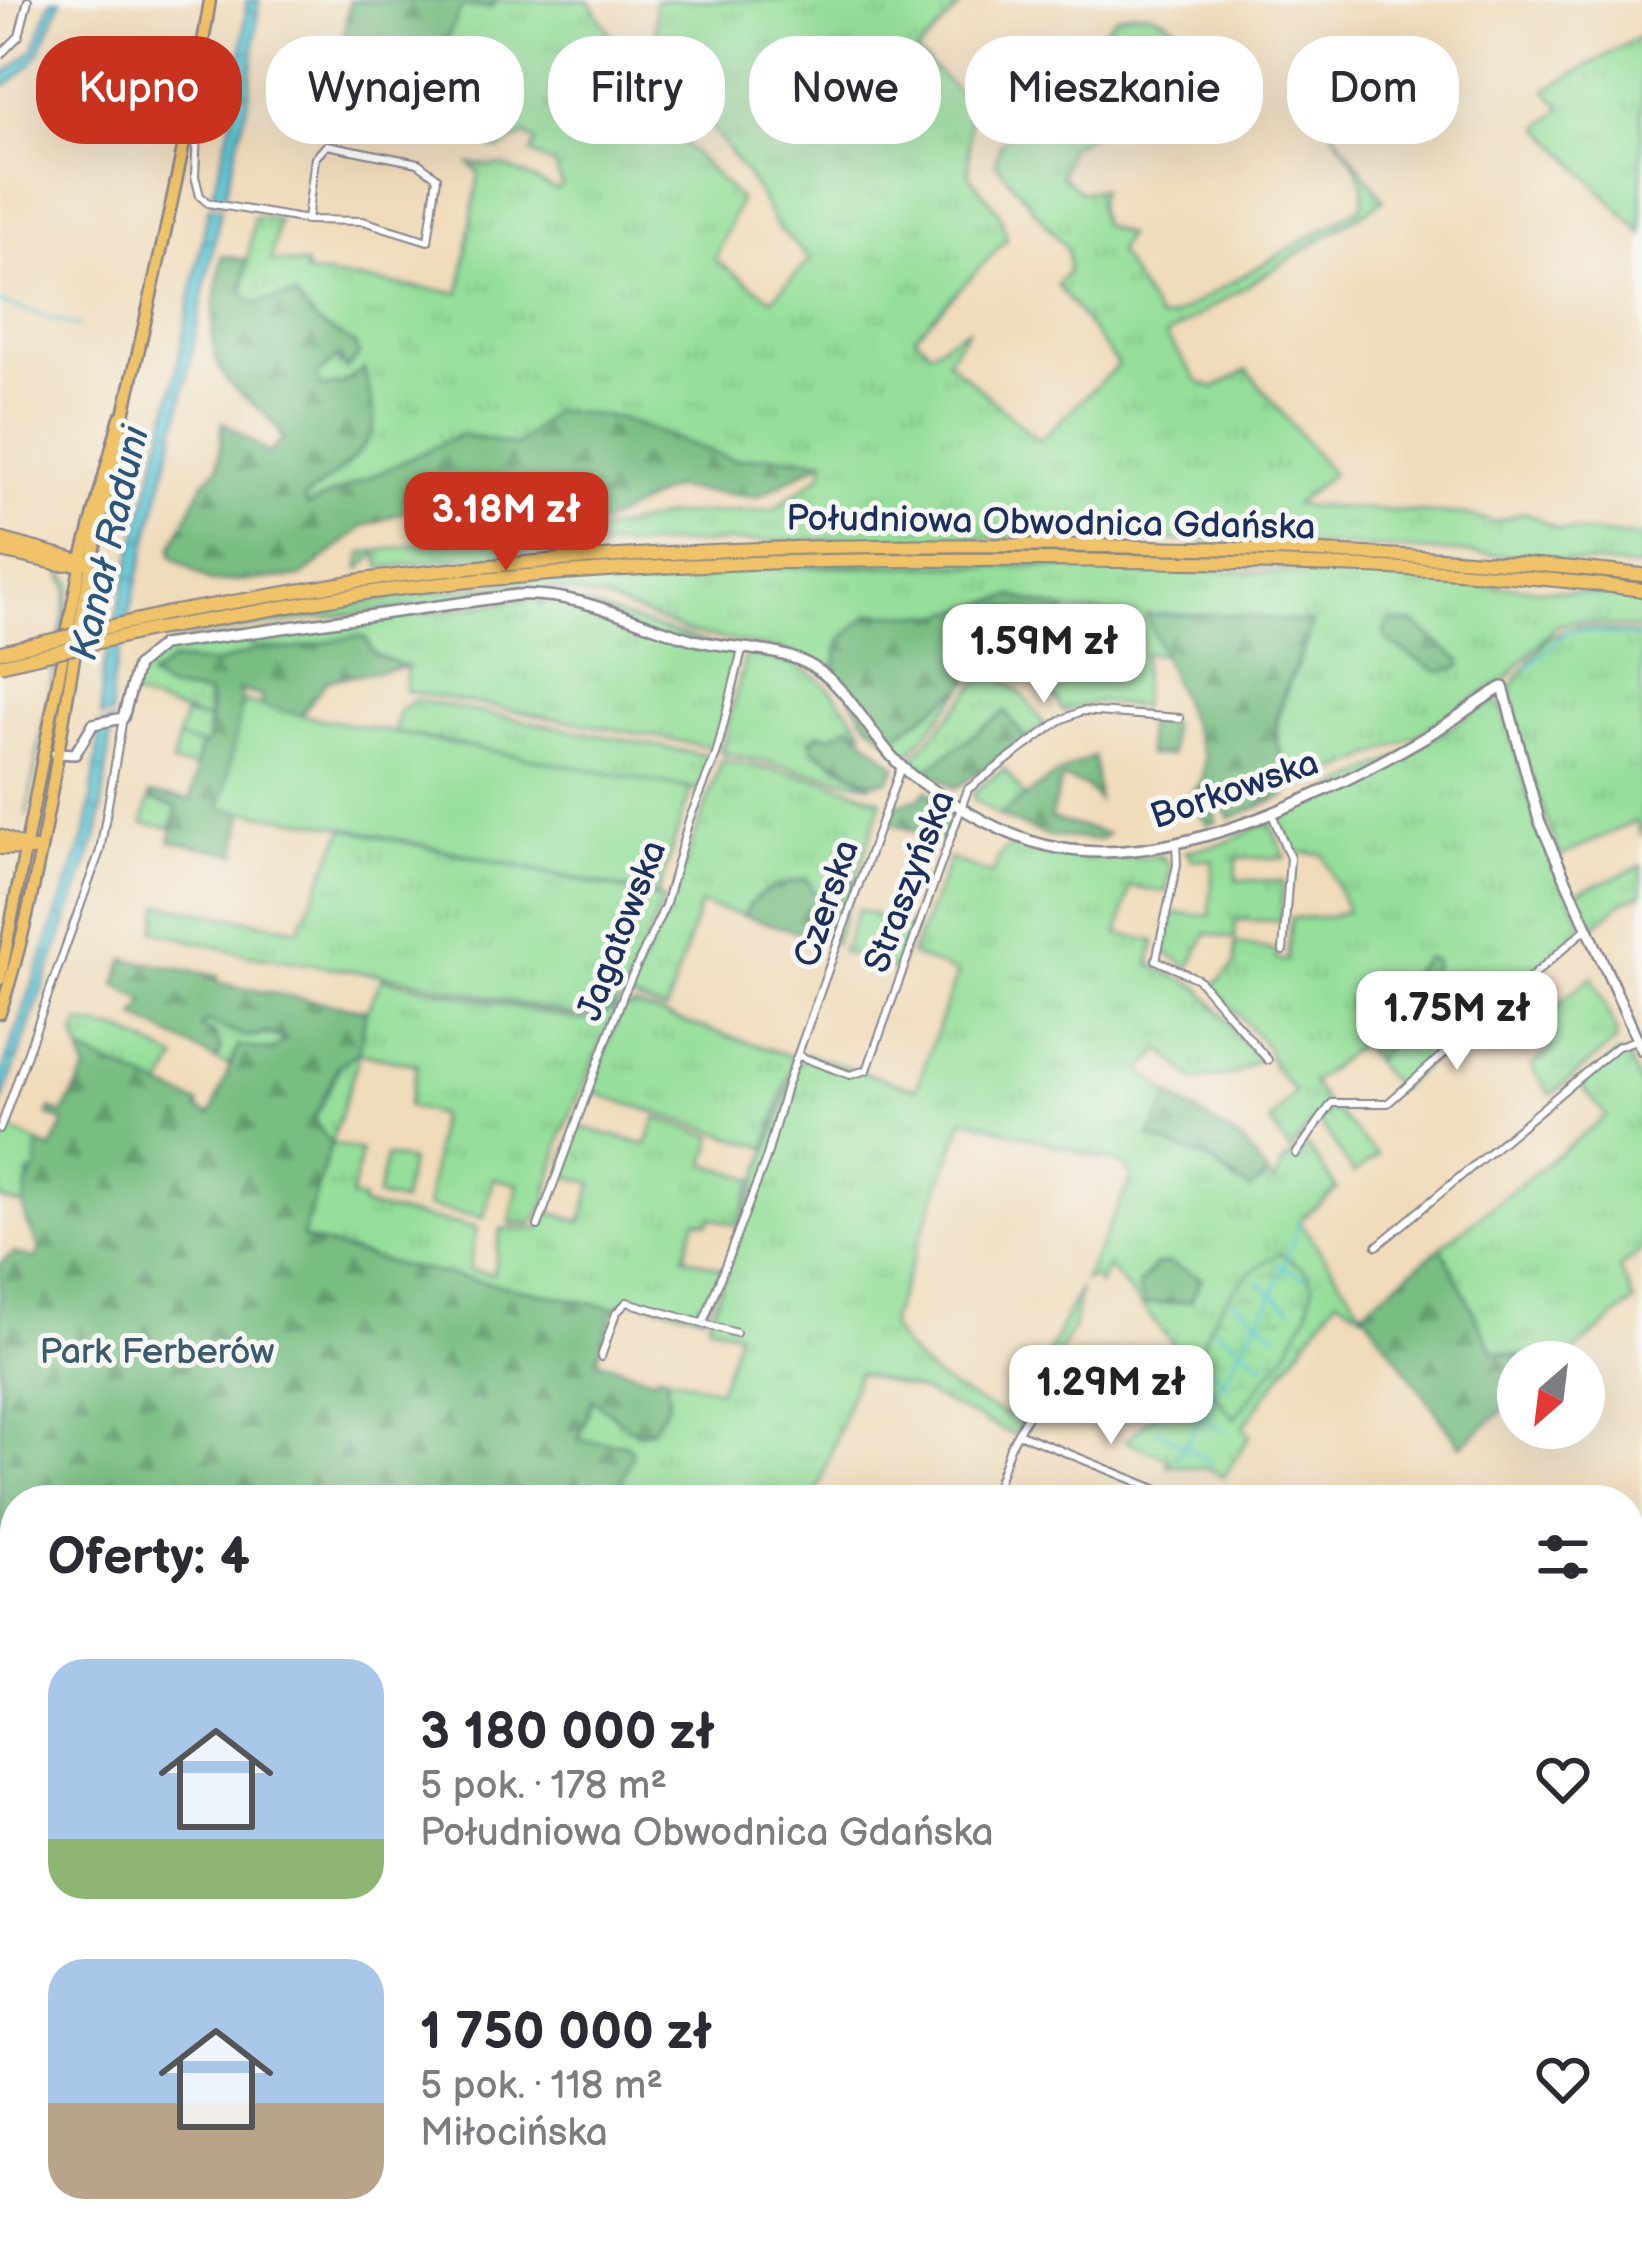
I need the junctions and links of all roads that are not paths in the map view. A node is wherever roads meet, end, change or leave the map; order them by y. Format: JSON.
{"nodes":[{"id":1,"x":28,"y":0,"type":"edge"},
{"id":2,"x":210,"y":0,"type":"edge"},
{"id":3,"x":204,"y":36,"type":"edge"},
{"id":4,"x":0,"y":55,"type":"edge"},
{"id":5,"x":185,"y":144,"type":"edge"},
{"id":6,"x":197,"y":144,"type":"edge"},
{"id":7,"x":307,"y":220,"type":"junction"},
{"id":8,"x":4,"y":546,"type":"edge"},
{"id":9,"x":86,"y":564,"type":"junction"},
{"id":10,"x":1642,"y":575,"type":"edge"},
{"id":11,"x":363,"y":587,"type":"junction"},
{"id":12,"x":1642,"y":590,"type":"edge"},
{"id":13,"x":742,"y":650,"type":"junction"},
{"id":14,"x":0,"y":652,"type":"edge"},
{"id":15,"x":0,"y":665,"type":"edge"},
{"id":16,"x":119,"y":718,"type":"junction"},
{"id":17,"x":1180,"y":718,"type":"dead end"},
{"id":18,"x":56,"y":753,"type":"junction"},
{"id":19,"x":902,"y":767,"type":"junction"},
{"id":20,"x":961,"y":807,"type":"junction"},
{"id":21,"x":1271,"y":811,"type":"junction"},
{"id":22,"x":0,"y":836,"type":"edge"},
{"id":23,"x":1176,"y":843,"type":"junction"},
{"id":24,"x":0,"y":848,"type":"edge"},
{"id":25,"x":32,"y":848,"type":"junction"},
{"id":26,"x":1588,"y":927,"type":"junction"},
{"id":27,"x":1283,"y":951,"type":"dead end"},
{"id":28,"x":0,"y":979,"type":"edge"},
{"id":29,"x":0,"y":1013,"type":"edge"},
{"id":30,"x":1640,"y":1045,"type":"edge"},
{"id":31,"x":799,"y":1056,"type":"junction"},
{"id":32,"x":1268,"y":1060,"type":"dead end"},
{"id":33,"x":0,"y":1129,"type":"edge"},
{"id":34,"x":1296,"y":1154,"type":"dead end"},
{"id":35,"x":538,"y":1226,"type":"dead end"},
{"id":36,"x":1377,"y":1246,"type":"dead end"},
{"id":37,"x":703,"y":1323,"type":"junction"},
{"id":38,"x":736,"y":1334,"type":"dead end"},
{"id":39,"x":601,"y":1358,"type":"dead end"},
{"id":40,"x":1056,"y":1363,"type":"dead end"},
{"id":41,"x":1020,"y":1434,"type":"junction"},
{"id":42,"x":998,"y":1485,"type":"edge"},
{"id":43,"x":1146,"y":1485,"type":"edge"}],
"edges":[{"from":1,"to":4,"type":"street"},
{"from":2,"to":3,"type":"main road"},
{"from":5,"to":9,"type":"main road"},
{"from":6,"to":7,"type":"street"},
{"from":7,"to":7,"type":"street"},
{"from":8,"to":9,"type":"highway"},
{"from":9,"to":18,"type":"main road"},
{"from":9,"to":25,"type":"main road"},
{"from":10,"to":11,"type":"highway","name":"Południowa Obwodnica Gdańska"},
{"from":11,"to":12,"type":"highway","name":"Południowa Obwodnica Gdańska"},
{"from":11,"to":14,"type":"highway","bridge":true},
{"from":11,"to":15,"type":"highway","bridge":true},
{"from":13,"to":16,"type":"street","name":"Borkowska"},
{"from":13,"to":19,"type":"street","name":"Borkowska"},
{"from":13,"to":35,"type":"street","name":"Jagatowska"},
{"from":16,"to":18,"type":"street"},
{"from":16,"to":33,"type":"street"},
{"from":17,"to":20,"type":"street","name":"Straszyńska"},
{"from":18,"to":25,"type":"main road"},
{"from":19,"to":20,"type":"street","name":"Borkowska"},
{"from":19,"to":31,"type":"street","name":"Czerska"},
{"from":20,"to":23,"type":"street","name":"Borkowska"},
{"from":20,"to":31,"type":"street","name":"Straszyńska"},
{"from":21,"to":23,"type":"street","name":"Borkowska"},
{"from":21,"to":26,"type":"street","name":"Borkowska"},
{"from":21,"to":27,"type":"street"},
{"from":22,"to":25,"type":"highway"},
{"from":23,"to":32,"type":"street"},
{"from":24,"to":25,"type":"highway"},
{"from":25,"to":28,"type":"main road"},
{"from":25,"to":29,"type":"main road"},
{"from":26,"to":30,"type":"street","name":"Borkowska"},
{"from":26,"to":34,"type":"street"},
{"from":30,"to":36,"type":"street"},
{"from":31,"to":37,"type":"street"},
{"from":37,"to":38,"type":"street"},
{"from":37,"to":39,"type":"street"},
{"from":40,"to":41,"type":"street"},
{"from":41,"to":42,"type":"street"},
{"from":41,"to":43,"type":"street"}]}
